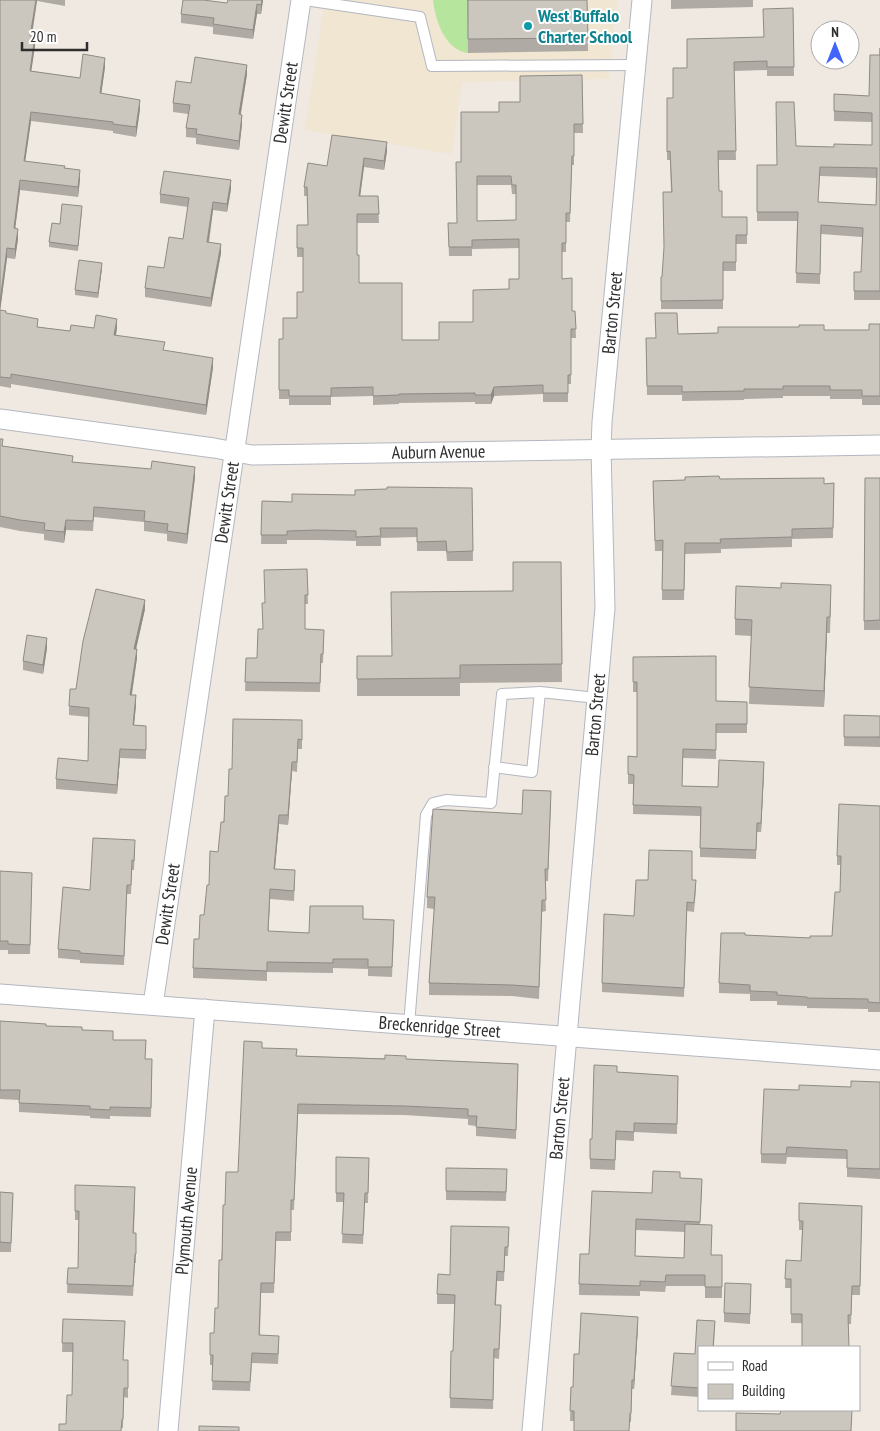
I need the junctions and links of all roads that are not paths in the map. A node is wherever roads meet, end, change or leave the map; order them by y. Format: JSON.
{"nodes":[{"id":1,"x":303,"y":0,"type":"edge"},
{"id":2,"x":642,"y":0,"type":"edge"},
{"id":3,"x":636,"y":65,"type":"junction"},
{"id":4,"x":0,"y":419,"type":"edge"},
{"id":5,"x":880,"y":445,"type":"edge"},
{"id":6,"x":601,"y":450,"type":"junction"},
{"id":7,"x":234,"y":452,"type":"junction"},
{"id":8,"x":540,"y":692,"type":"junction"},
{"id":9,"x":597,"y":698,"type":"junction"},
{"id":10,"x":494,"y":767,"type":"junction"},
{"id":11,"x":0,"y":994,"type":"edge"},
{"id":12,"x":153,"y":1005,"type":"junction"},
{"id":13,"x":205,"y":1009,"type":"junction"},
{"id":14,"x":409,"y":1025,"type":"junction"},
{"id":15,"x":568,"y":1037,"type":"junction"},
{"id":16,"x":880,"y":1060,"type":"edge"},
{"id":17,"x":168,"y":1431,"type":"edge"},
{"id":18,"x":532,"y":1431,"type":"edge"}],
"edges":[{"from":1,"to":3,"type":"lane"},
{"from":1,"to":7,"type":"street","name":"Dewitt Street"},
{"from":2,"to":3,"type":"street","name":"Barton Street"},
{"from":3,"to":6,"type":"street","name":"Barton Street"},
{"from":4,"to":7,"type":"street","name":"Auburn Avenue"},
{"from":5,"to":6,"type":"street","name":"Auburn Avenue"},
{"from":6,"to":7,"type":"street","name":"Auburn Avenue"},
{"from":6,"to":9,"type":"street","name":"Barton Street"},
{"from":7,"to":12,"type":"street","name":"Dewitt Street"},
{"from":8,"to":9,"type":"lane"},
{"from":8,"to":10,"type":"lane"},
{"from":8,"to":10,"type":"lane"},
{"from":9,"to":15,"type":"street","name":"Barton Street"},
{"from":10,"to":14,"type":"lane"},
{"from":11,"to":12,"type":"street","name":"Breckenridge Street"},
{"from":12,"to":13,"type":"street","name":"Breckenridge Street"},
{"from":13,"to":14,"type":"street","name":"Breckenridge Street"},
{"from":13,"to":17,"type":"street","name":"Plymouth Avenue"},
{"from":14,"to":15,"type":"street","name":"Breckenridge Street"},
{"from":15,"to":16,"type":"street","name":"Breckenridge Street"},
{"from":15,"to":18,"type":"street","name":"Barton Street"}]}
